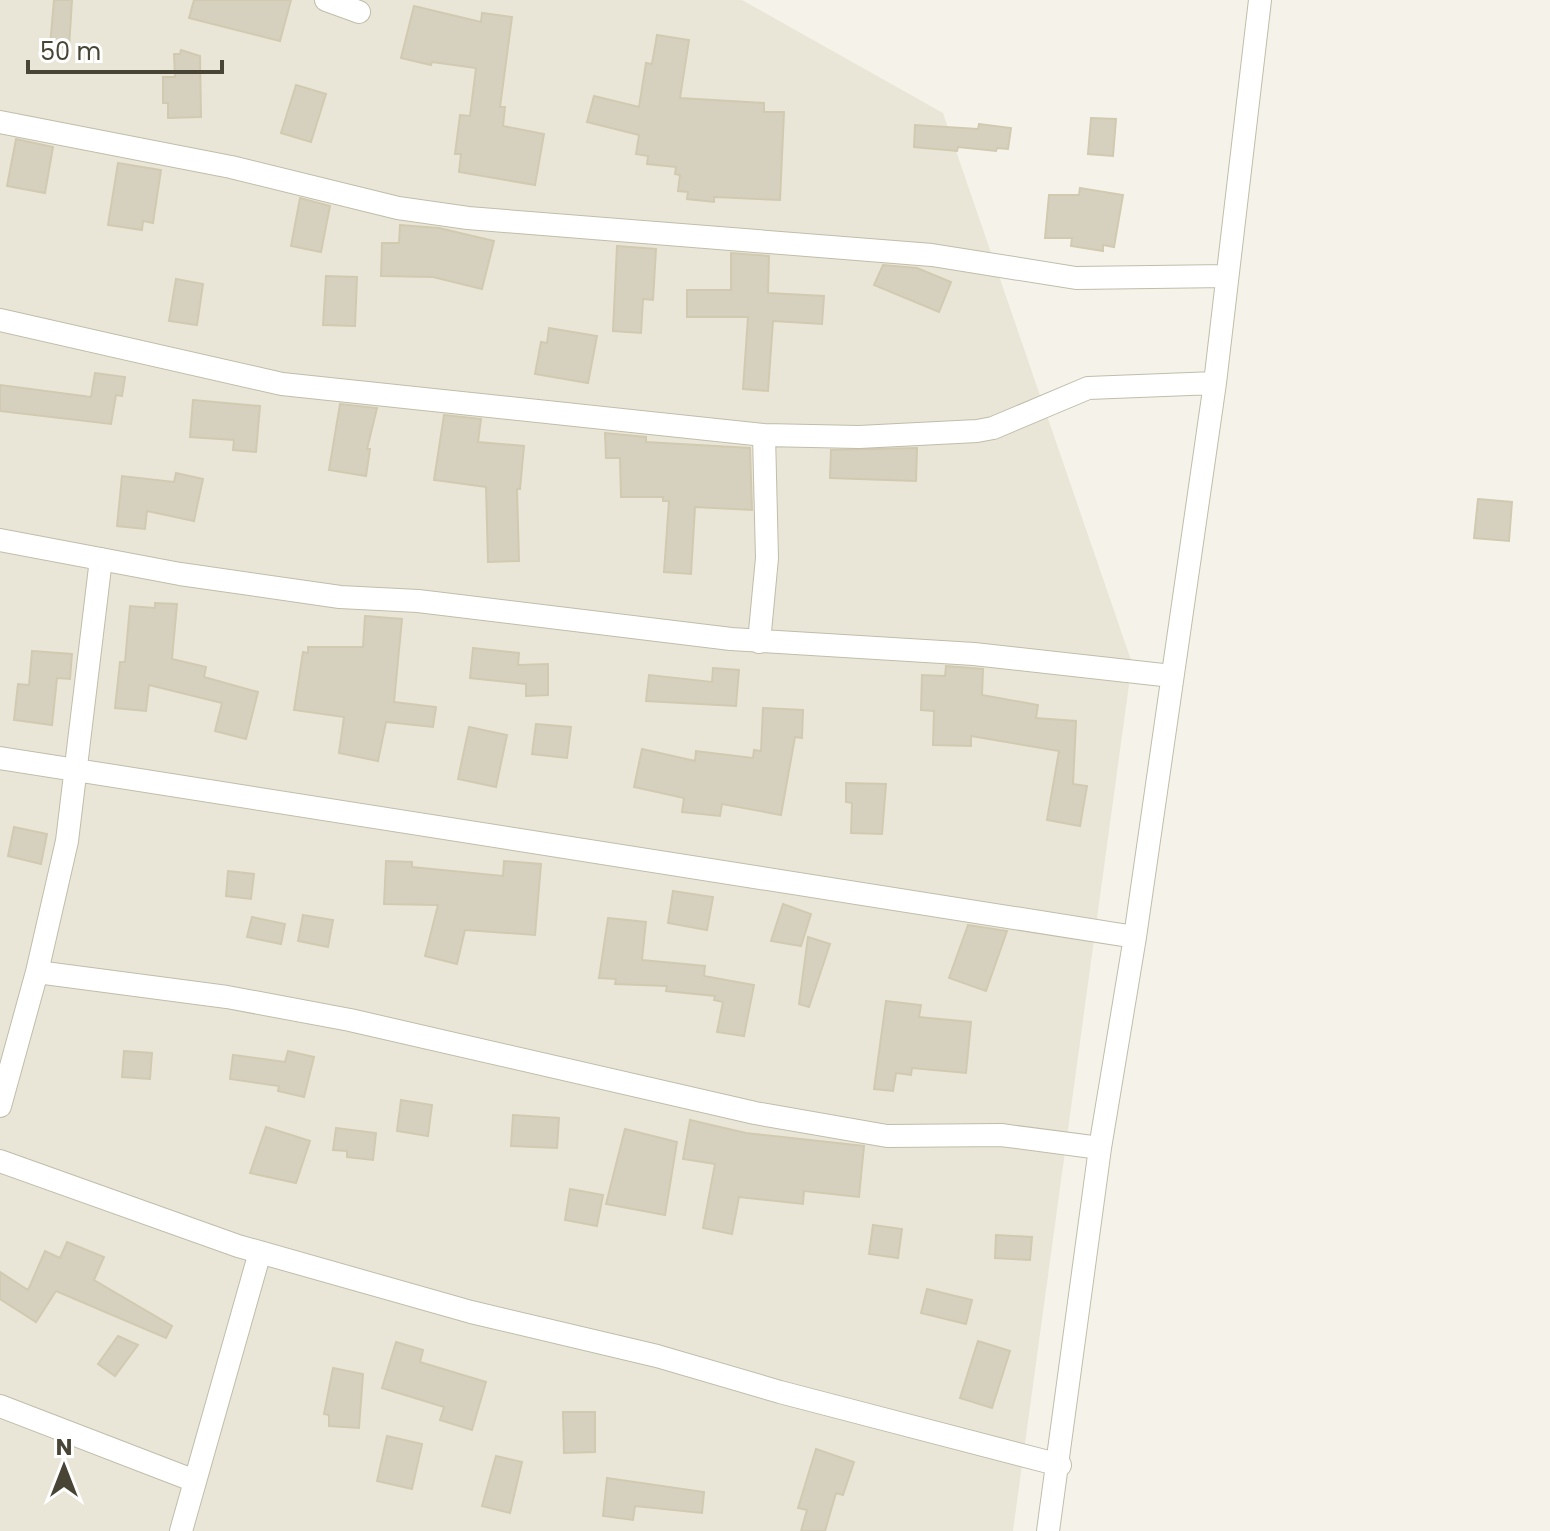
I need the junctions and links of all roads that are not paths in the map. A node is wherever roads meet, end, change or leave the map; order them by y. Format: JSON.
{"nodes":[{"id":1,"x":326,"y":0,"type":"edge"},
{"id":2,"x":1260,"y":0,"type":"edge"},
{"id":3,"x":359,"y":12,"type":"dead end"},
{"id":4,"x":0,"y":122,"type":"edge"},
{"id":5,"x":1227,"y":276,"type":"junction"},
{"id":6,"x":0,"y":320,"type":"edge"},
{"id":7,"x":1215,"y":383,"type":"junction"},
{"id":8,"x":764,"y":435,"type":"junction"},
{"id":9,"x":0,"y":540,"type":"edge"},
{"id":10,"x":101,"y":559,"type":"junction"},
{"id":11,"x":759,"y":642,"type":"junction"},
{"id":12,"x":1172,"y":676,"type":"junction"},
{"id":13,"x":0,"y":758,"type":"edge"},
{"id":14,"x":76,"y":770,"type":"junction"},
{"id":15,"x":1135,"y":937,"type":"junction"},
{"id":16,"x":37,"y":972,"type":"junction"},
{"id":17,"x":0,"y":1106,"type":"edge"},
{"id":18,"x":1100,"y":1148,"type":"junction"},
{"id":19,"x":0,"y":1161,"type":"edge"},
{"id":20,"x":260,"y":1252,"type":"junction"},
{"id":21,"x":0,"y":1406,"type":"edge"},
{"id":22,"x":1060,"y":1465,"type":"junction"},
{"id":23,"x":195,"y":1481,"type":"junction"},
{"id":24,"x":181,"y":1531,"type":"edge"},
{"id":25,"x":1048,"y":1531,"type":"edge"}],
"edges":[{"from":1,"to":3,"type":"street"},
{"from":2,"to":5,"type":"street"},
{"from":4,"to":5,"type":"street"},
{"from":5,"to":7,"type":"street"},
{"from":6,"to":8,"type":"street"},
{"from":7,"to":8,"type":"street"},
{"from":7,"to":12,"type":"street"},
{"from":8,"to":11,"type":"street"},
{"from":9,"to":10,"type":"street"},
{"from":10,"to":11,"type":"street"},
{"from":10,"to":14,"type":"street"},
{"from":11,"to":12,"type":"street"},
{"from":12,"to":15,"type":"street"},
{"from":13,"to":14,"type":"street"},
{"from":14,"to":15,"type":"street"},
{"from":14,"to":16,"type":"street"},
{"from":15,"to":18,"type":"street"},
{"from":16,"to":17,"type":"street"},
{"from":16,"to":18,"type":"street"},
{"from":18,"to":22,"type":"street"},
{"from":19,"to":20,"type":"street"},
{"from":20,"to":22,"type":"street"},
{"from":20,"to":23,"type":"street"},
{"from":21,"to":23,"type":"street"},
{"from":22,"to":25,"type":"street"},
{"from":23,"to":24,"type":"street"}]}
